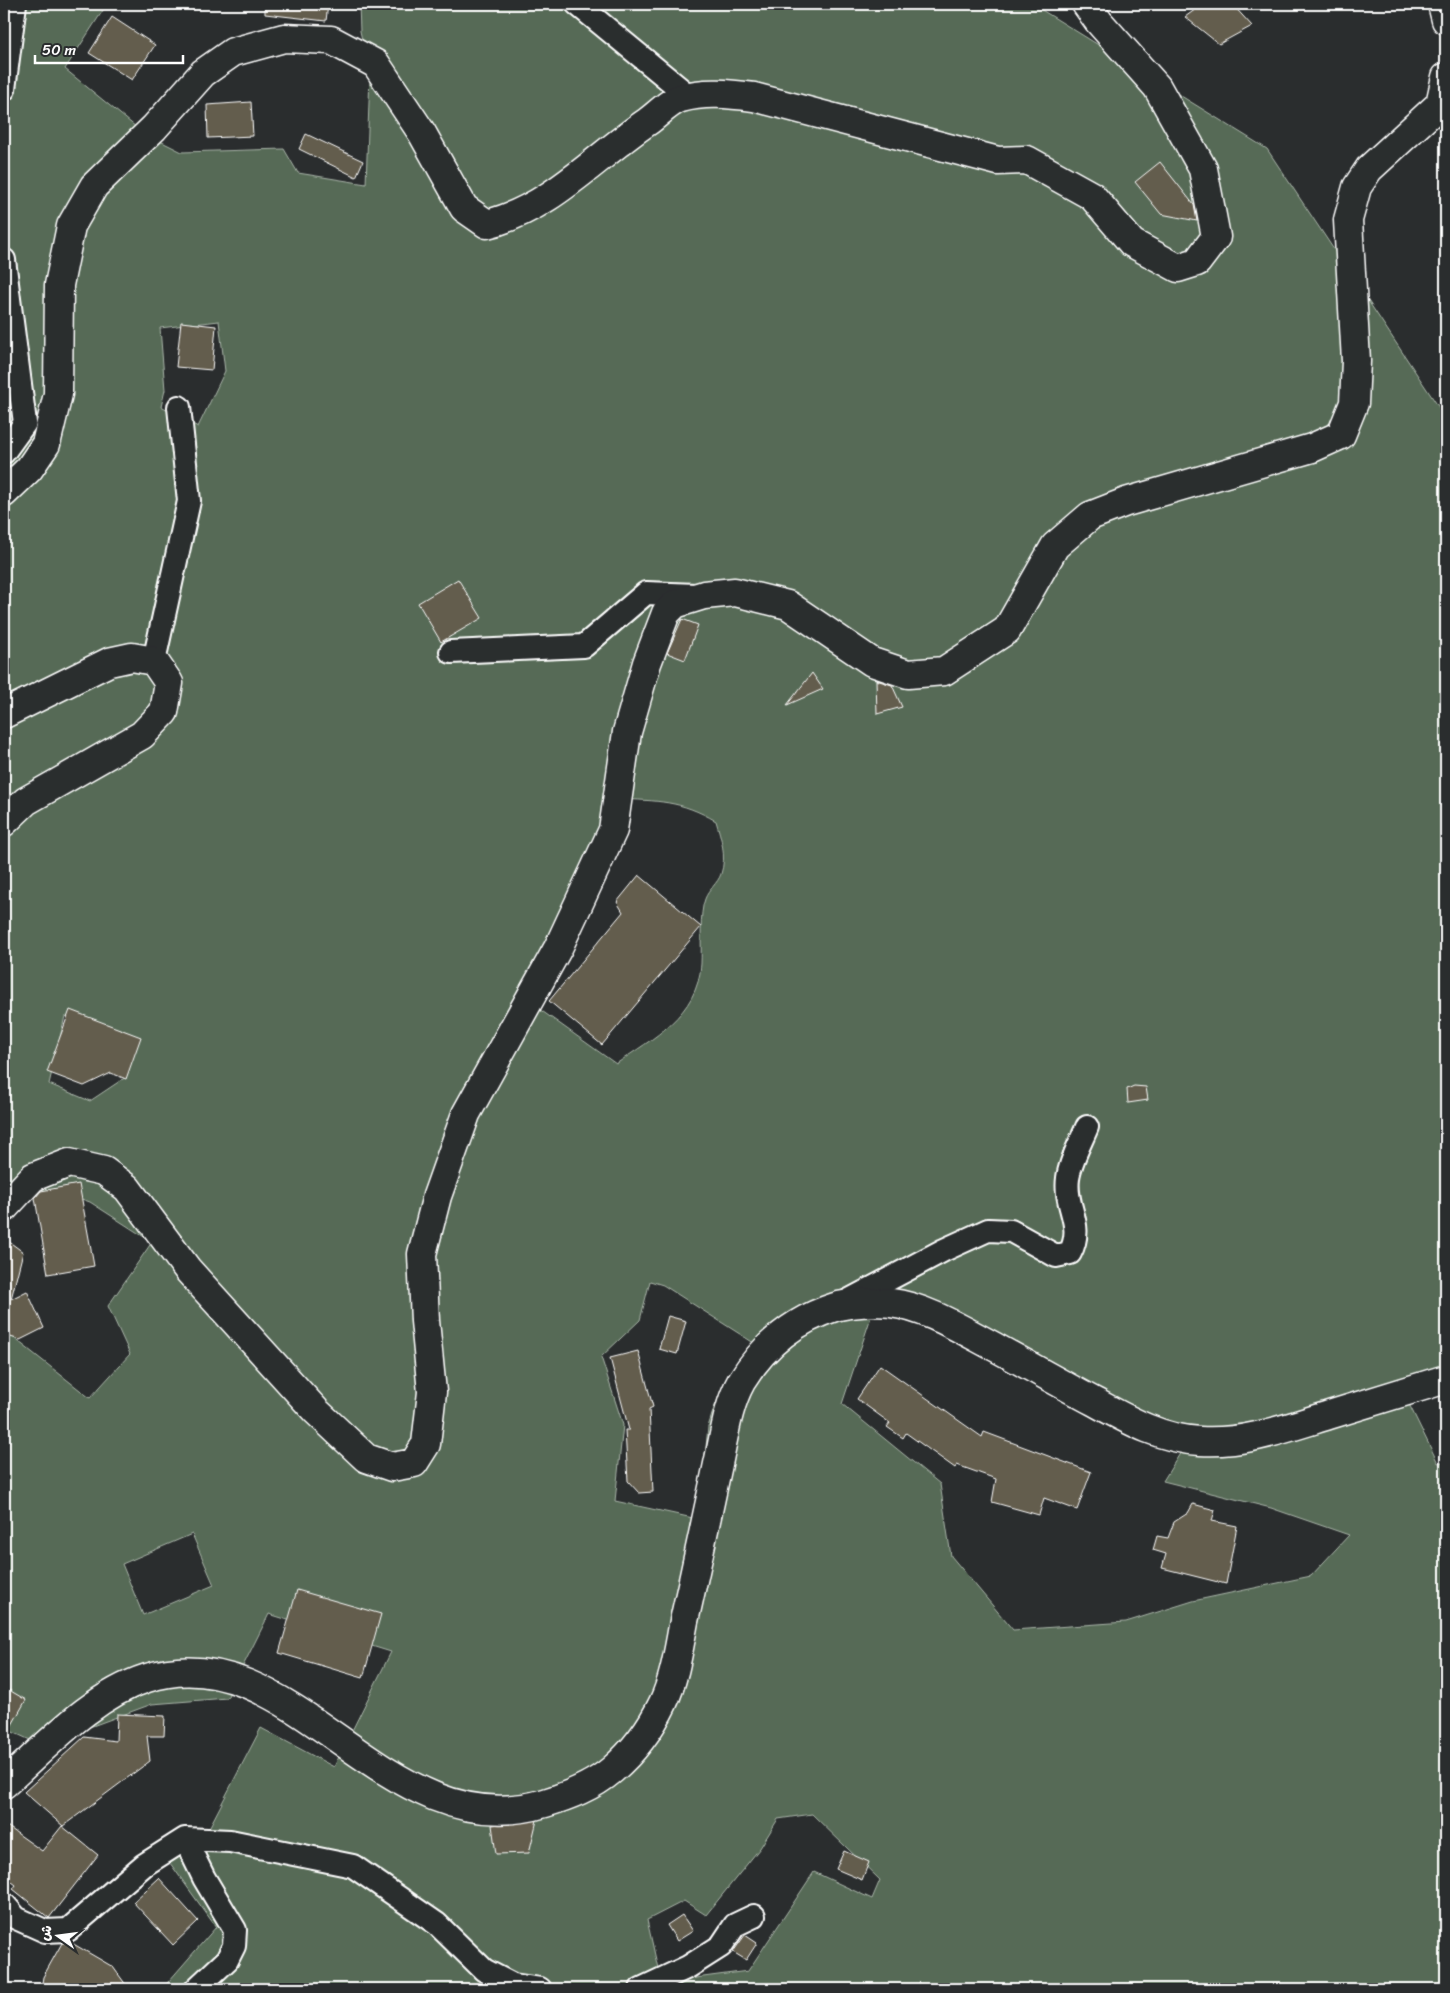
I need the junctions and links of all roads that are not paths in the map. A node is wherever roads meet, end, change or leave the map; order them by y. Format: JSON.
{"nodes":[{"id":1,"x":16,"y":4,"type":"edge"},
{"id":2,"x":577,"y":4,"type":"edge"},
{"id":3,"x":1086,"y":4,"type":"edge"},
{"id":4,"x":1442,"y":4,"type":"edge"},
{"id":5,"x":1446,"y":20,"type":"edge"},
{"id":6,"x":1446,"y":77,"type":"edge"},
{"id":7,"x":4,"y":89,"type":"edge"},
{"id":8,"x":690,"y":97,"type":"junction"},
{"id":9,"x":4,"y":260,"type":"edge"},
{"id":10,"x":179,"y":407,"type":"dead end"},
{"id":11,"x":4,"y":452,"type":"edge"},
{"id":12,"x":4,"y":493,"type":"edge"},
{"id":13,"x":704,"y":595,"type":"junction"},
{"id":14,"x":451,"y":652,"type":"dead end"},
{"id":15,"x":154,"y":661,"type":"junction"},
{"id":16,"x":4,"y":714,"type":"edge"},
{"id":17,"x":4,"y":822,"type":"edge"},
{"id":18,"x":1087,"y":1127,"type":"dead end"},
{"id":19,"x":4,"y":1208,"type":"edge"},
{"id":20,"x":839,"y":1306,"type":"junction"},
{"id":21,"x":1446,"y":1379,"type":"edge"},
{"id":22,"x":4,"y":1784,"type":"edge"},
{"id":23,"x":185,"y":1838,"type":"junction"},
{"id":24,"x":4,"y":1904,"type":"edge"},
{"id":25,"x":754,"y":1916,"type":"dead end"},
{"id":26,"x":196,"y":1989,"type":"edge"},
{"id":27,"x":540,"y":1989,"type":"edge"},
{"id":28,"x":641,"y":1989,"type":"edge"}],
"edges":[{"from":1,"to":7,"type":"street"},
{"from":2,"to":8,"type":"street"},
{"from":3,"to":8,"type":"street"},
{"from":4,"to":5,"type":"street"},
{"from":6,"to":13,"type":"street"},
{"from":8,"to":12,"type":"street"},
{"from":9,"to":11,"type":"street"},
{"from":10,"to":15,"type":"street"},
{"from":13,"to":14,"type":"street"},
{"from":13,"to":19,"type":"street"},
{"from":15,"to":16,"type":"street"},
{"from":15,"to":17,"type":"street"},
{"from":18,"to":20,"type":"street"},
{"from":20,"to":21,"type":"street"},
{"from":20,"to":22,"type":"street"},
{"from":23,"to":24,"type":"street"},
{"from":23,"to":26,"type":"street"},
{"from":23,"to":27,"type":"street"},
{"from":25,"to":28,"type":"street"}]}
